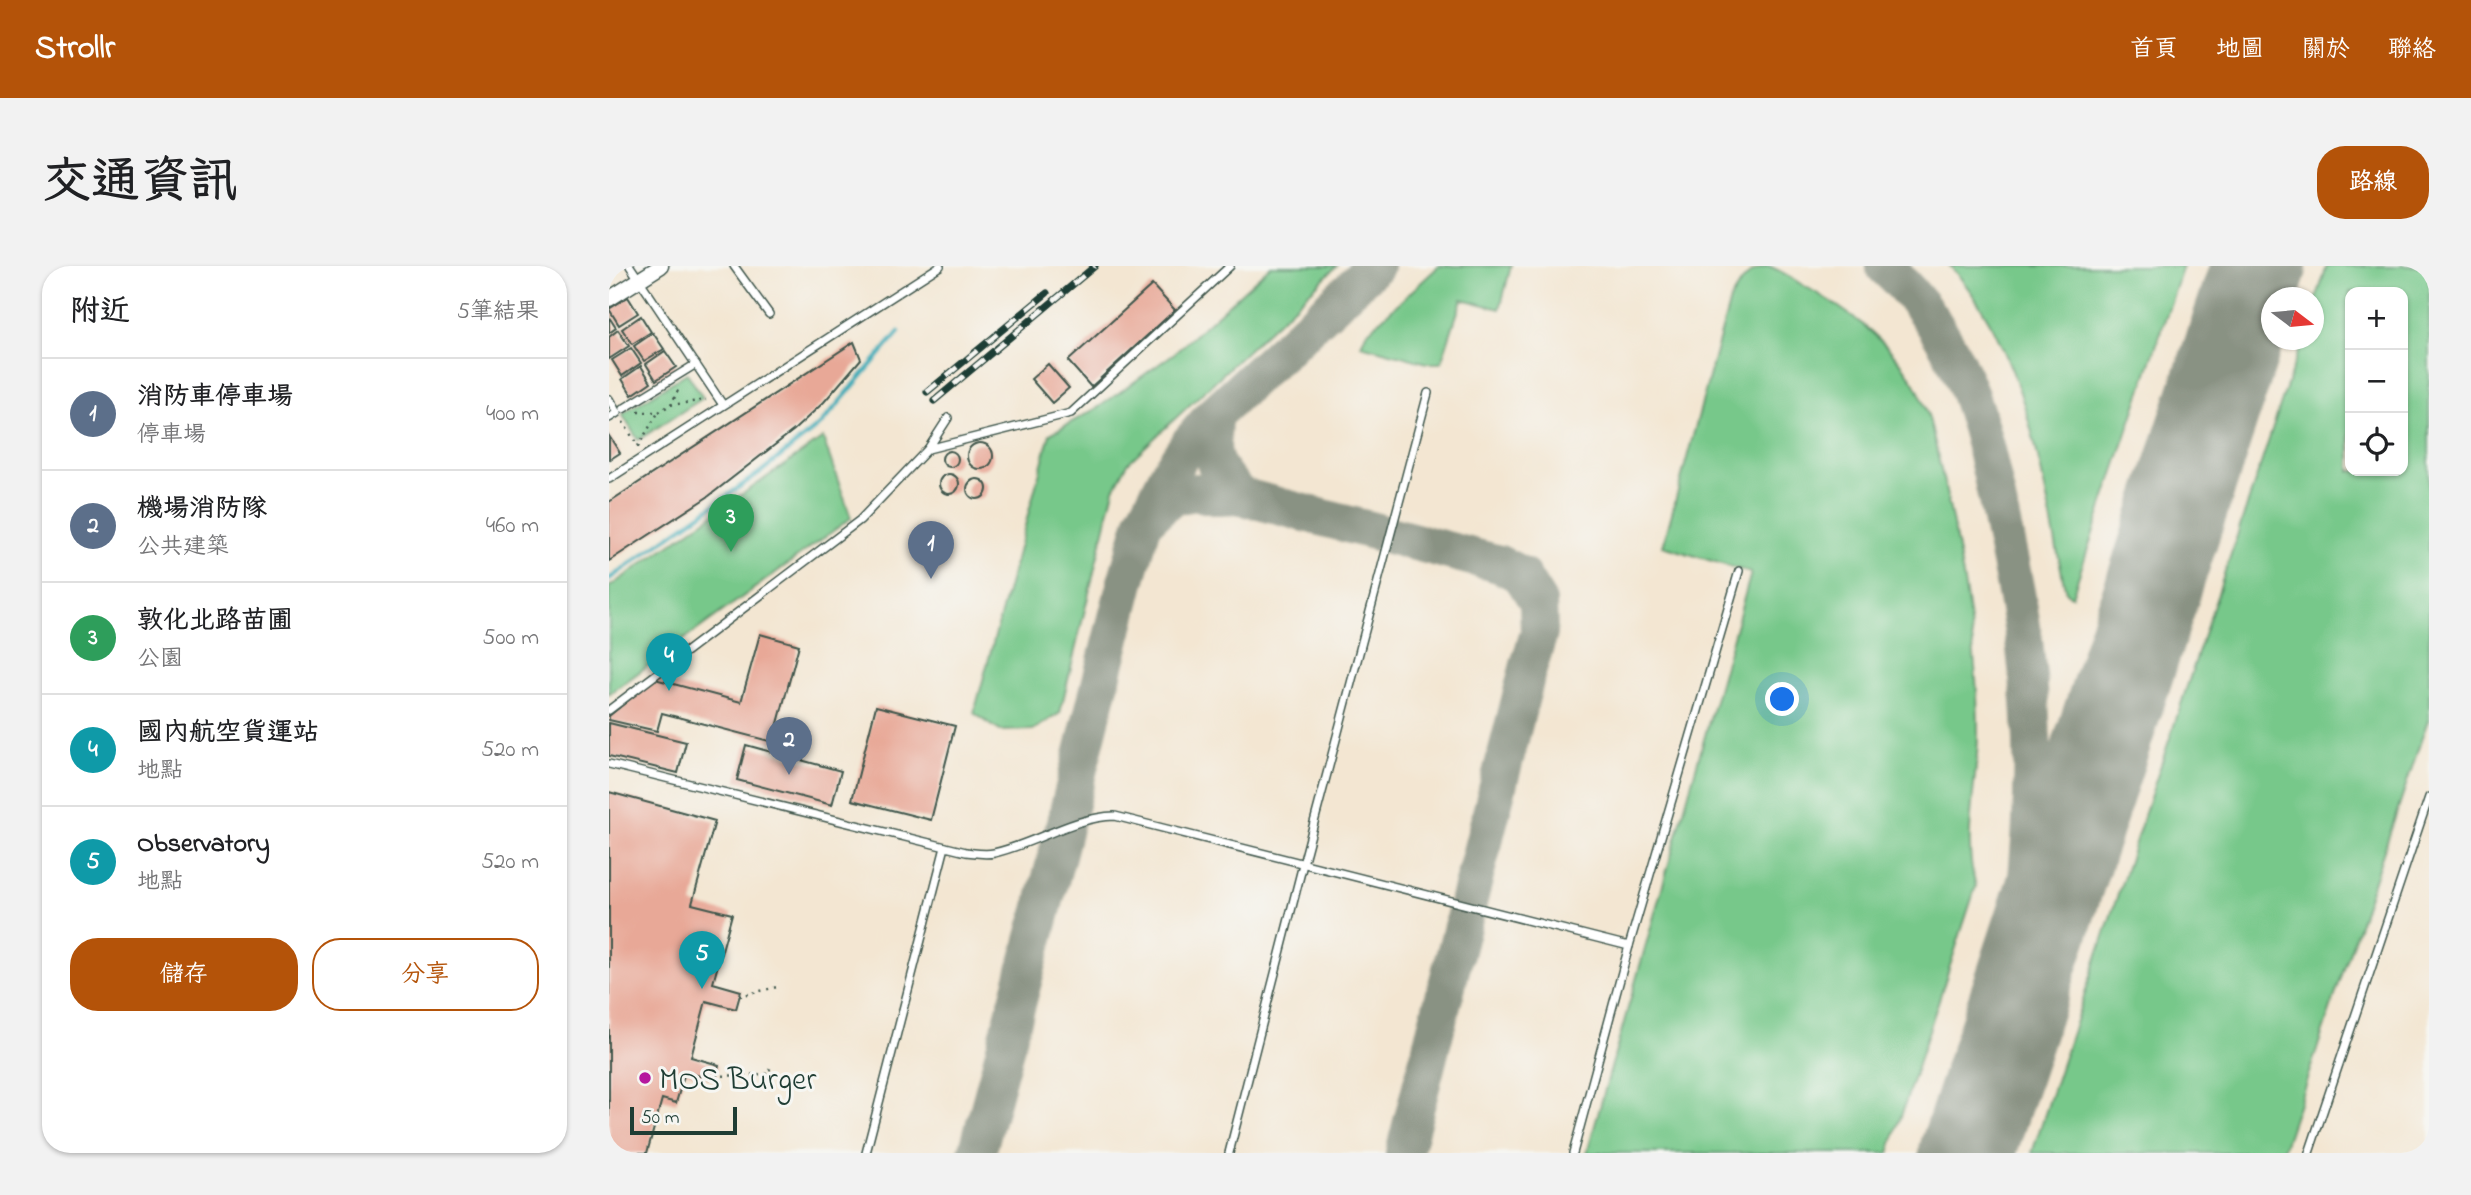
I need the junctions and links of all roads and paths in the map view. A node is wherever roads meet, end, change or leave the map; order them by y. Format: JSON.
{"nodes":[{"id":1,"x":630,"y":266,"type":"edge"},
{"id":2,"x":661,"y":266,"type":"edge"},
{"id":3,"x":734,"y":266,"type":"edge"},
{"id":4,"x":940,"y":266,"type":"edge"},
{"id":5,"x":1230,"y":266,"type":"edge"},
{"id":6,"x":642,"y":273,"type":"edge"},
{"id":7,"x":609,"y":299,"type":"edge"},
{"id":8,"x":769,"y":314,"type":"dead end"},
{"id":9,"x":696,"y":364,"type":"junction"},
{"id":10,"x":1427,"y":393,"type":"dead end"},
{"id":11,"x":609,"y":399,"type":"edge"},
{"id":12,"x":711,"y":399,"type":"dead end"},
{"id":13,"x":723,"y":405,"type":"junction"},
{"id":14,"x":620,"y":411,"type":"junction"},
{"id":15,"x":659,"y":412,"type":"junction"},
{"id":16,"x":609,"y":418,"type":"edge"},
{"id":17,"x":948,"y":418,"type":"dead end"},
{"id":18,"x":928,"y":449,"type":"junction"},
{"id":19,"x":609,"y":479,"type":"edge"},
{"id":20,"x":1739,"y":571,"type":"dead end"},
{"id":21,"x":609,"y":710,"type":"edge"},
{"id":22,"x":609,"y":764,"type":"edge"},
{"id":23,"x":2429,"y":797,"type":"edge"},
{"id":24,"x":945,"y":848,"type":"junction"},
{"id":25,"x":1303,"y":864,"type":"junction"},
{"id":26,"x":1629,"y":946,"type":"junction"},
{"id":27,"x":776,"y":987,"type":"dead end"},
{"id":28,"x":740,"y":996,"type":"dead end"},
{"id":29,"x":771,"y":1066,"type":"dead end"},
{"id":30,"x":716,"y":1076,"type":"dead end"},
{"id":31,"x":866,"y":1153,"type":"edge"},
{"id":32,"x":1229,"y":1153,"type":"edge"},
{"id":33,"x":1573,"y":1153,"type":"edge"},
{"id":34,"x":2309,"y":1153,"type":"edge"}],
"edges":[{"from":1,"to":6,"type":"lane"},
{"from":2,"to":6,"type":"street"},
{"from":3,"to":8,"type":"lane"},
{"from":4,"to":13,"type":"lane"},
{"from":5,"to":18,"type":"lane"},
{"from":6,"to":7,"type":"street"},
{"from":6,"to":9,"type":"lane"},
{"from":9,"to":13,"type":"lane"},
{"from":9,"to":14,"type":"lane"},
{"from":10,"to":25,"type":"lane"},
{"from":11,"to":14,"type":"lane"},
{"from":12,"to":15,"type":"path"},
{"from":13,"to":19,"type":"lane"},
{"from":14,"to":15,"type":"path"},
{"from":14,"to":15,"type":"path"},
{"from":14,"to":16,"type":"lane"},
{"from":17,"to":18,"type":"lane"},
{"from":18,"to":21,"type":"lane"},
{"from":20,"to":26,"type":"lane"},
{"from":22,"to":24,"type":"lane"},
{"from":23,"to":34,"type":"lane"},
{"from":24,"to":25,"type":"lane"},
{"from":24,"to":31,"type":"lane"},
{"from":25,"to":26,"type":"lane"},
{"from":25,"to":32,"type":"lane"},
{"from":26,"to":33,"type":"lane"},
{"from":27,"to":28,"type":"path"},
{"from":29,"to":30,"type":"path"}]}
